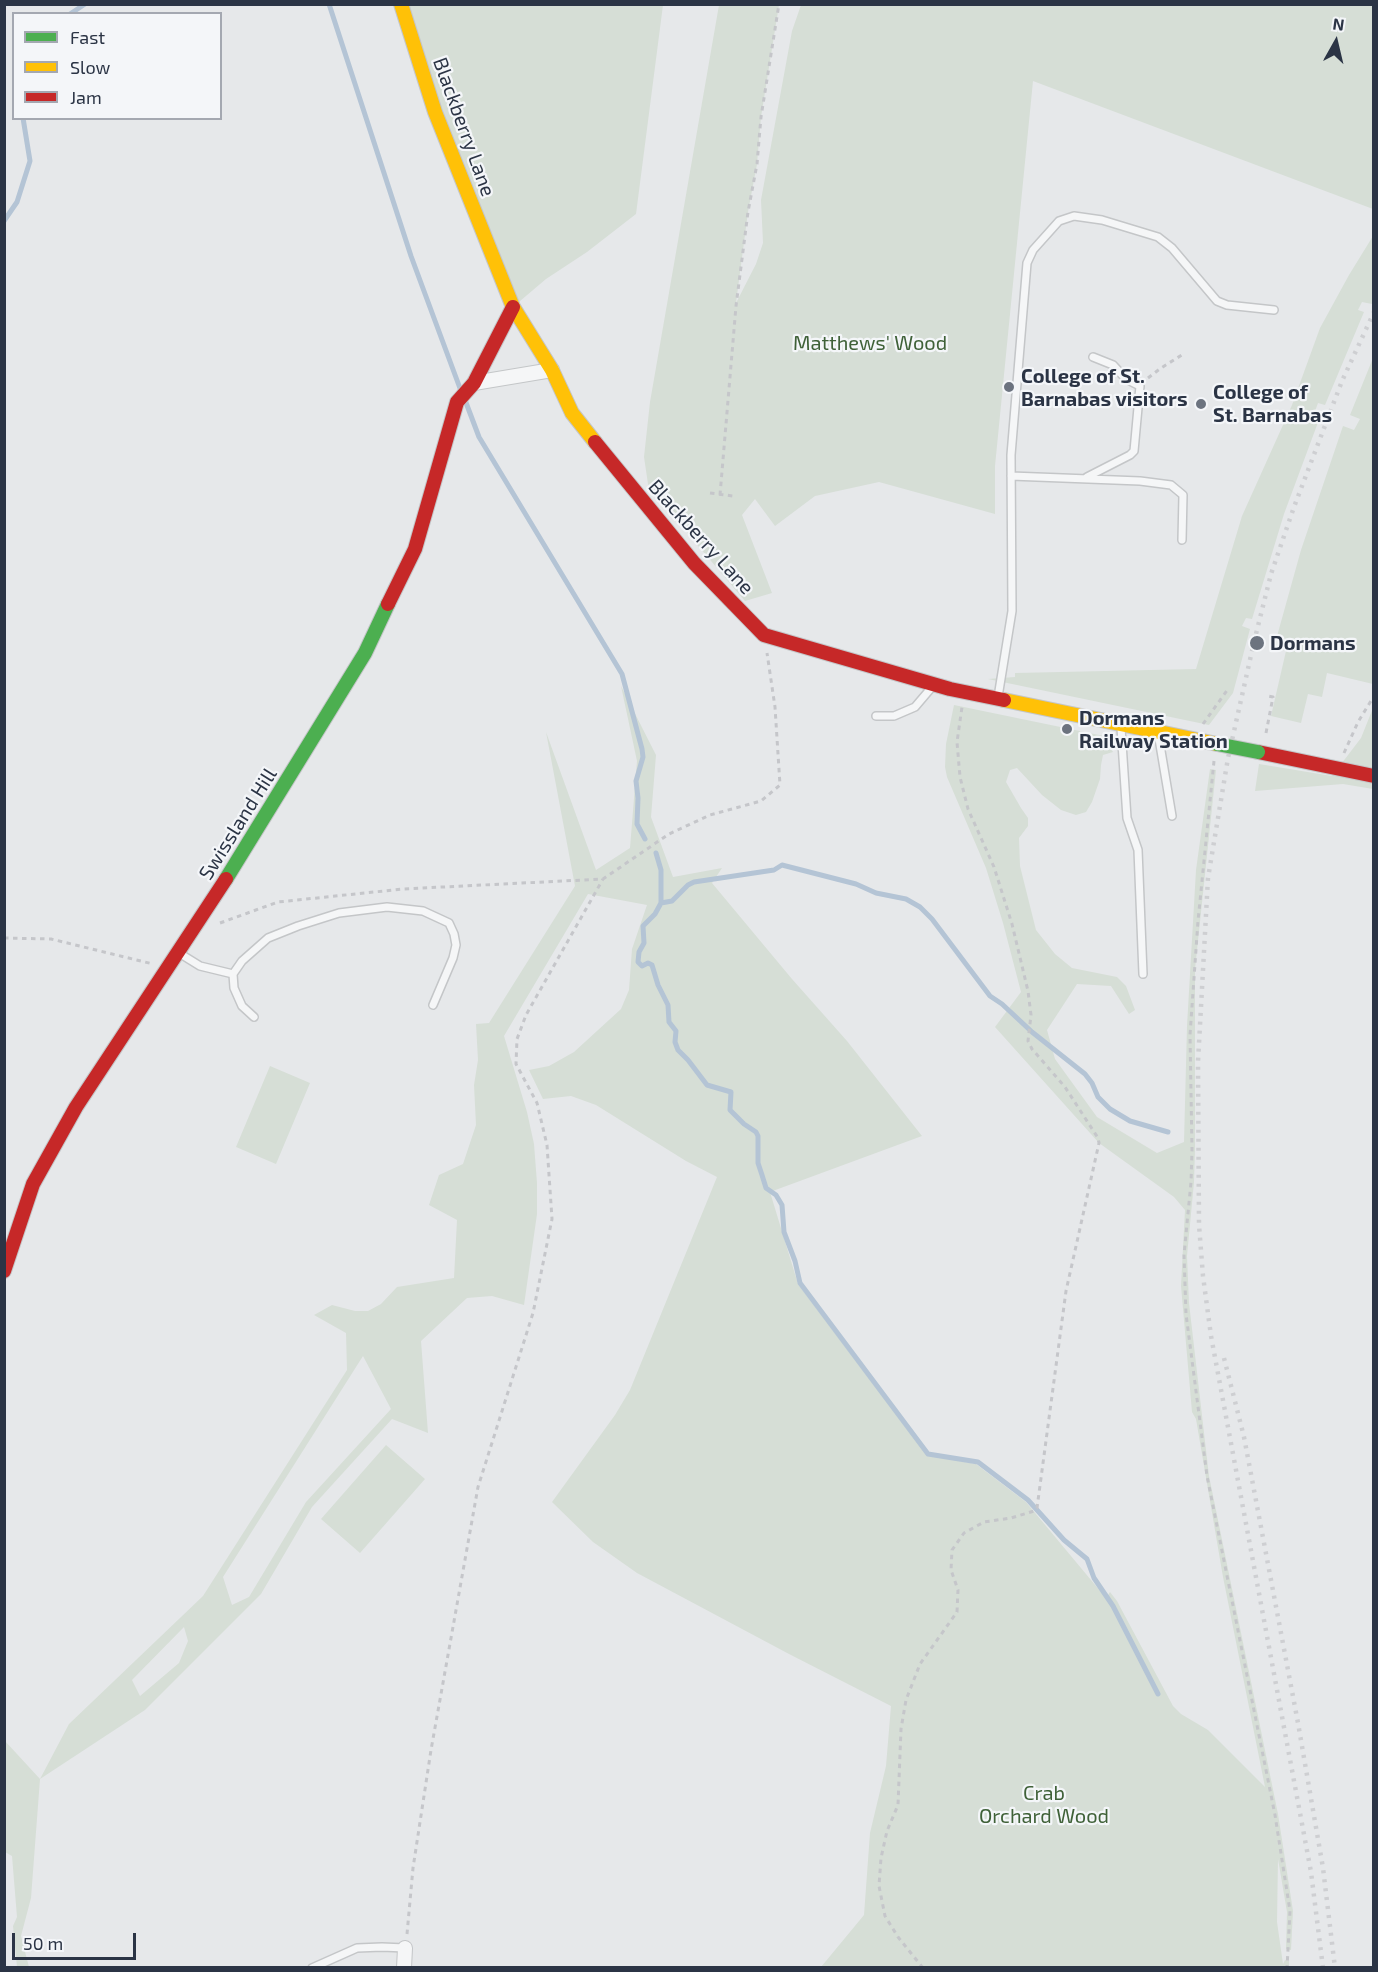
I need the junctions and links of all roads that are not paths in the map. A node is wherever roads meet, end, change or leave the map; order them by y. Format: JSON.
{"nodes":[{"id":1,"x":401,"y":4,"type":"edge"},
{"id":2,"x":513,"y":307,"type":"junction"},
{"id":3,"x":1274,"y":310,"type":"dead end"},
{"id":4,"x":1093,"y":357,"type":"dead end"},
{"id":5,"x":552,"y":370,"type":"junction"},
{"id":6,"x":474,"y":383,"type":"junction"},
{"id":7,"x":1011,"y":476,"type":"junction"},
{"id":8,"x":1085,"y":478,"type":"junction"},
{"id":9,"x":1182,"y":540,"type":"dead end"},
{"id":10,"x":934,"y":685,"type":"junction"},
{"id":11,"x":997,"y":699,"type":"junction"},
{"id":12,"x":876,"y":716,"type":"dead end"},
{"id":13,"x":1121,"y":725,"type":"junction"},
{"id":14,"x":1158,"y":733,"type":"junction"},
{"id":15,"x":1374,"y":776,"type":"edge"},
{"id":16,"x":1172,"y":816,"type":"dead end"},
{"id":17,"x":179,"y":953,"type":"junction"},
{"id":18,"x":233,"y":974,"type":"junction"},
{"id":19,"x":1143,"y":974,"type":"dead end"},
{"id":20,"x":432,"y":1005,"type":"dead end"},
{"id":21,"x":254,"y":1017,"type":"dead end"},
{"id":22,"x":4,"y":1271,"type":"edge"},
{"id":23,"x":405,"y":1948,"type":"joint"},
{"id":24,"x":312,"y":1968,"type":"edge"},
{"id":25,"x":404,"y":1968,"type":"edge"}],
"edges":[{"from":1,"to":2,"type":"street","name":"Blackberry Lane"},
{"from":2,"to":5,"type":"street","name":"Blackberry Lane"},
{"from":2,"to":6,"type":"street","name":"Swissland Hill"},
{"from":3,"to":7,"type":"lane"},
{"from":4,"to":8,"type":"lane"},
{"from":5,"to":6,"type":"street"},
{"from":5,"to":10,"type":"street","name":"Blackberry Lane"},
{"from":6,"to":17,"type":"street","name":"Swissland Hill"},
{"from":7,"to":8,"type":"lane"},
{"from":7,"to":11,"type":"lane"},
{"from":8,"to":9,"type":"lane"},
{"from":10,"to":11,"type":"street","name":"Blackberry Lane"},
{"from":10,"to":12,"type":"lane"},
{"from":11,"to":13,"type":"street","name":"Blackberry Lane"},
{"from":13,"to":14,"type":"street","name":"Blackberry Lane"},
{"from":13,"to":19,"type":"lane"},
{"from":14,"to":15,"type":"street","name":"Blackberry Lane","bridge":true},
{"from":14,"to":16,"type":"lane"},
{"from":17,"to":18,"type":"lane"},
{"from":17,"to":22,"type":"street","name":"Swissland Hill"},
{"from":18,"to":20,"type":"lane"},
{"from":18,"to":21,"type":"lane"},
{"from":23,"to":24,"type":"lane"},
{"from":23,"to":25,"type":"street"}]}
